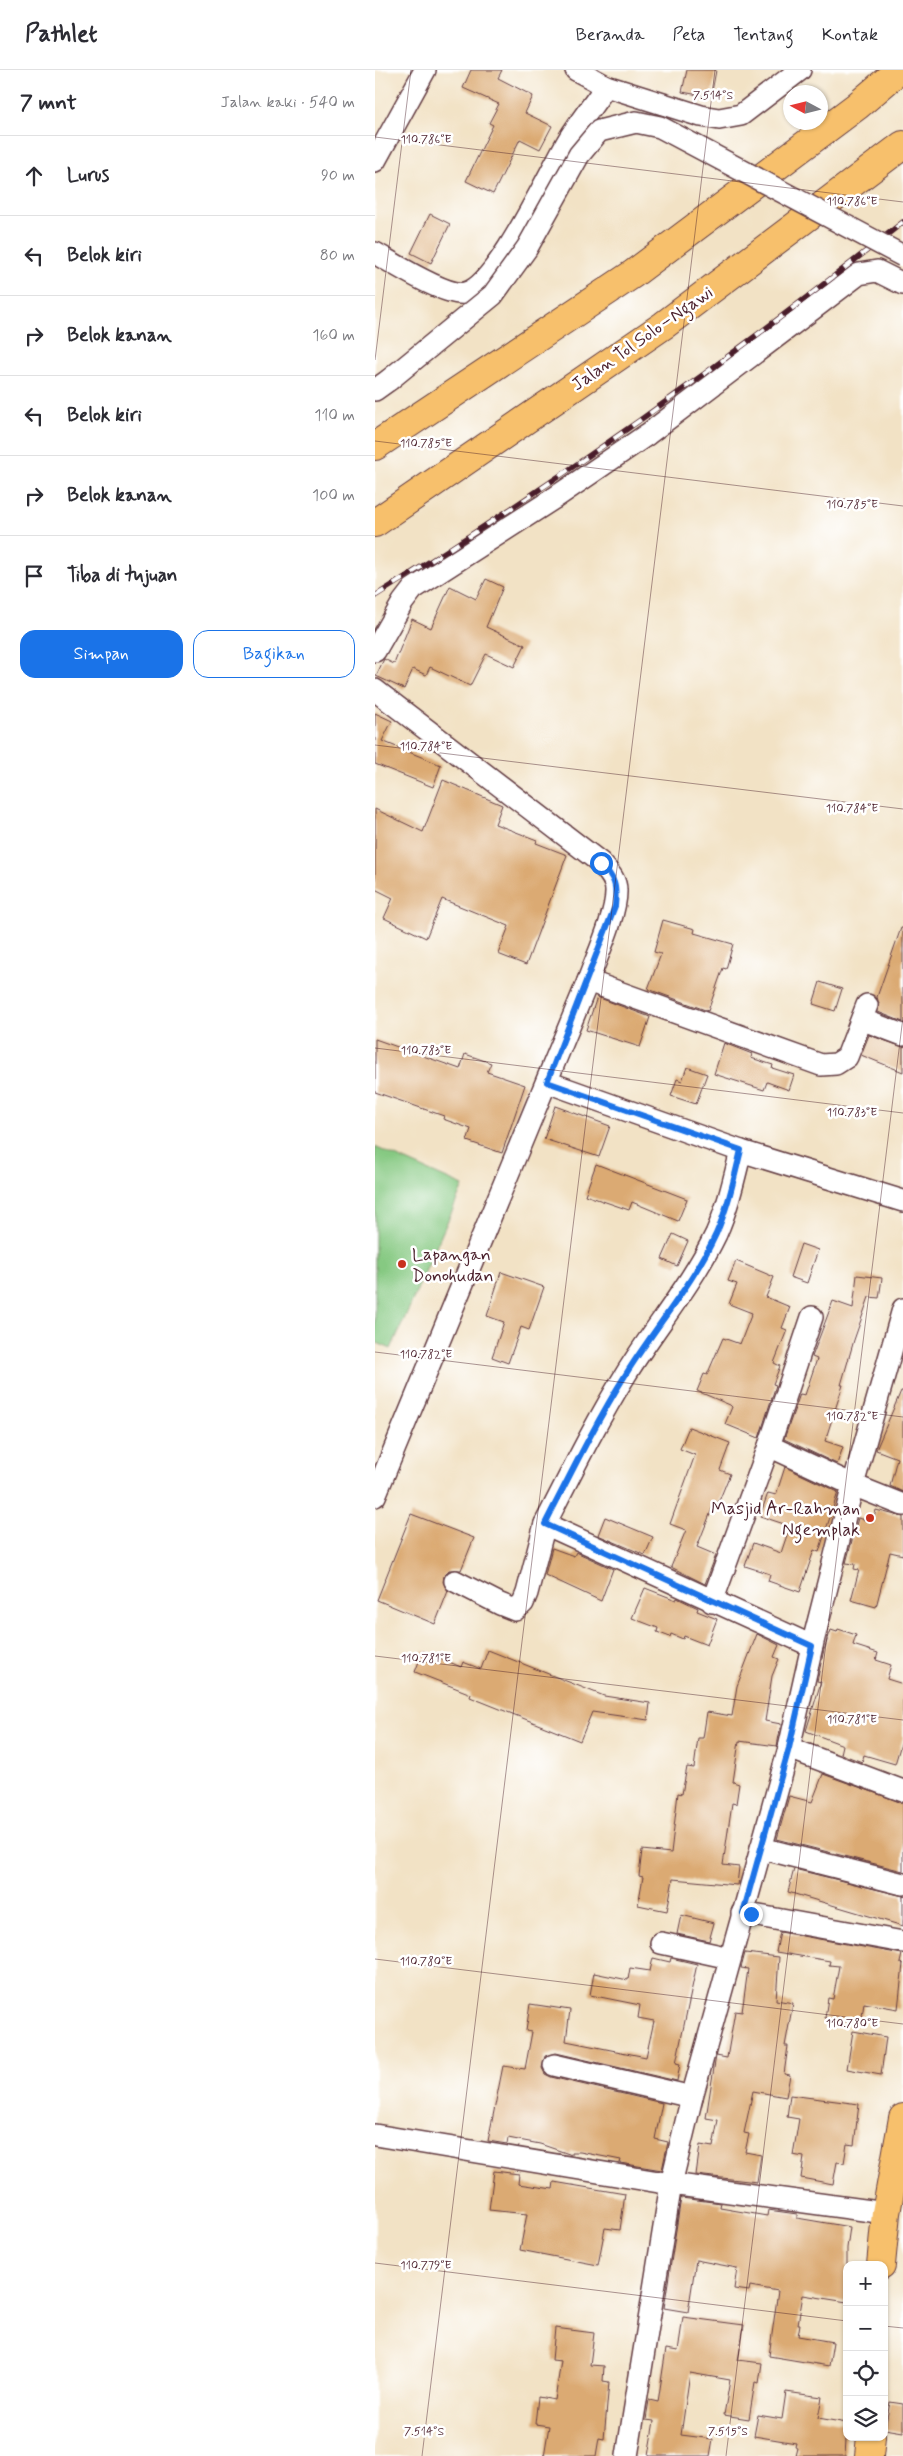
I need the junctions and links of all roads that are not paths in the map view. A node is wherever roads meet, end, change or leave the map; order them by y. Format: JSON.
{"nodes":[{"id":1,"x":425,"y":70,"type":"edge"},
{"id":2,"x":800,"y":70,"type":"edge"},
{"id":3,"x":899,"y":70,"type":"edge"},
{"id":4,"x":581,"y":71,"type":"edge"},
{"id":5,"x":606,"y":86,"type":"junction"},
{"id":6,"x":903,"y":144,"type":"edge"},
{"id":7,"x":375,"y":161,"type":"edge"},
{"id":8,"x":375,"y":253,"type":"edge"},
{"id":9,"x":903,"y":256,"type":"edge"},
{"id":10,"x":903,"y":284,"type":"edge"},
{"id":11,"x":382,"y":385,"type":"edge"},
{"id":12,"x":375,"y":446,"type":"edge"},
{"id":13,"x":375,"y":523,"type":"edge"},
{"id":14,"x":375,"y":651,"type":"edge"},
{"id":15,"x":375,"y":690,"type":"edge"},
{"id":16,"x":588,"y":981,"type":"junction"},
{"id":17,"x":903,"y":1035,"type":"edge"},
{"id":18,"x":547,"y":1082,"type":"junction"},
{"id":19,"x":741,"y":1150,"type":"junction"},
{"id":20,"x":903,"y":1201,"type":"edge"},
{"id":21,"x":903,"y":1309,"type":"edge"},
{"id":22,"x":812,"y":1317,"type":"dead end"},
{"id":23,"x":769,"y":1446,"type":"junction"},
{"id":24,"x":853,"y":1485,"type":"junction"},
{"id":25,"x":375,"y":1496,"type":"edge"},
{"id":26,"x":903,"y":1505,"type":"edge"},
{"id":27,"x":545,"y":1524,"type":"junction"},
{"id":28,"x":455,"y":1581,"type":"dead end"},
{"id":29,"x":712,"y":1602,"type":"junction"},
{"id":30,"x":812,"y":1646,"type":"junction"},
{"id":31,"x":789,"y":1748,"type":"junction"},
{"id":32,"x":903,"y":1791,"type":"edge"},
{"id":33,"x":761,"y":1848,"type":"junction"},
{"id":34,"x":903,"y":1884,"type":"edge"},
{"id":35,"x":743,"y":1913,"type":"junction"},
{"id":36,"x":903,"y":1942,"type":"edge"},
{"id":37,"x":661,"y":1944,"type":"dead end"},
{"id":38,"x":730,"y":1958,"type":"junction"},
{"id":39,"x":554,"y":2065,"type":"dead end"},
{"id":40,"x":692,"y":2097,"type":"junction"},
{"id":41,"x":903,"y":2118,"type":"edge"},
{"id":42,"x":375,"y":2135,"type":"edge"},
{"id":43,"x":671,"y":2184,"type":"junction"},
{"id":44,"x":886,"y":2213,"type":"junction"},
{"id":45,"x":881,"y":2261,"type":"edge"},
{"id":46,"x":871,"y":2441,"type":"edge"},
{"id":47,"x":627,"y":2456,"type":"edge"},
{"id":48,"x":869,"y":2456,"type":"edge"}],
"edges":[{"from":1,"to":7,"type":"street"},
{"from":2,"to":5,"type":"street"},
{"from":3,"to":12,"type":"main road"},
{"from":4,"to":5,"type":"street"},
{"from":5,"to":8,"type":"street"},
{"from":6,"to":13,"type":"main road","name":"Jalan Tol Solo–Ngawi"},
{"from":9,"to":11,"type":"street","bridge":true},
{"from":10,"to":14,"type":"street"},
{"from":15,"to":16,"type":"street"},
{"from":16,"to":17,"type":"street"},
{"from":16,"to":18,"type":"street"},
{"from":18,"to":19,"type":"street"},
{"from":18,"to":25,"type":"street"},
{"from":19,"to":20,"type":"street"},
{"from":19,"to":27,"type":"street"},
{"from":21,"to":24,"type":"street"},
{"from":22,"to":23,"type":"street"},
{"from":23,"to":24,"type":"street"},
{"from":23,"to":29,"type":"street"},
{"from":24,"to":26,"type":"street"},
{"from":24,"to":30,"type":"street"},
{"from":27,"to":28,"type":"street"},
{"from":27,"to":29,"type":"street"},
{"from":29,"to":30,"type":"street"},
{"from":30,"to":31,"type":"street"},
{"from":31,"to":32,"type":"street"},
{"from":31,"to":33,"type":"street"},
{"from":33,"to":34,"type":"street"},
{"from":33,"to":35,"type":"street"},
{"from":35,"to":36,"type":"street"},
{"from":35,"to":38,"type":"street"},
{"from":37,"to":38,"type":"street"},
{"from":38,"to":40,"type":"street"},
{"from":39,"to":40,"type":"street"},
{"from":40,"to":43,"type":"street"},
{"from":41,"to":44,"type":"main road"},
{"from":42,"to":43,"type":"street"},
{"from":43,"to":44,"type":"street"},
{"from":43,"to":47,"type":"street"},
{"from":44,"to":45,"type":"main road"},
{"from":46,"to":48,"type":"main road"}]}
